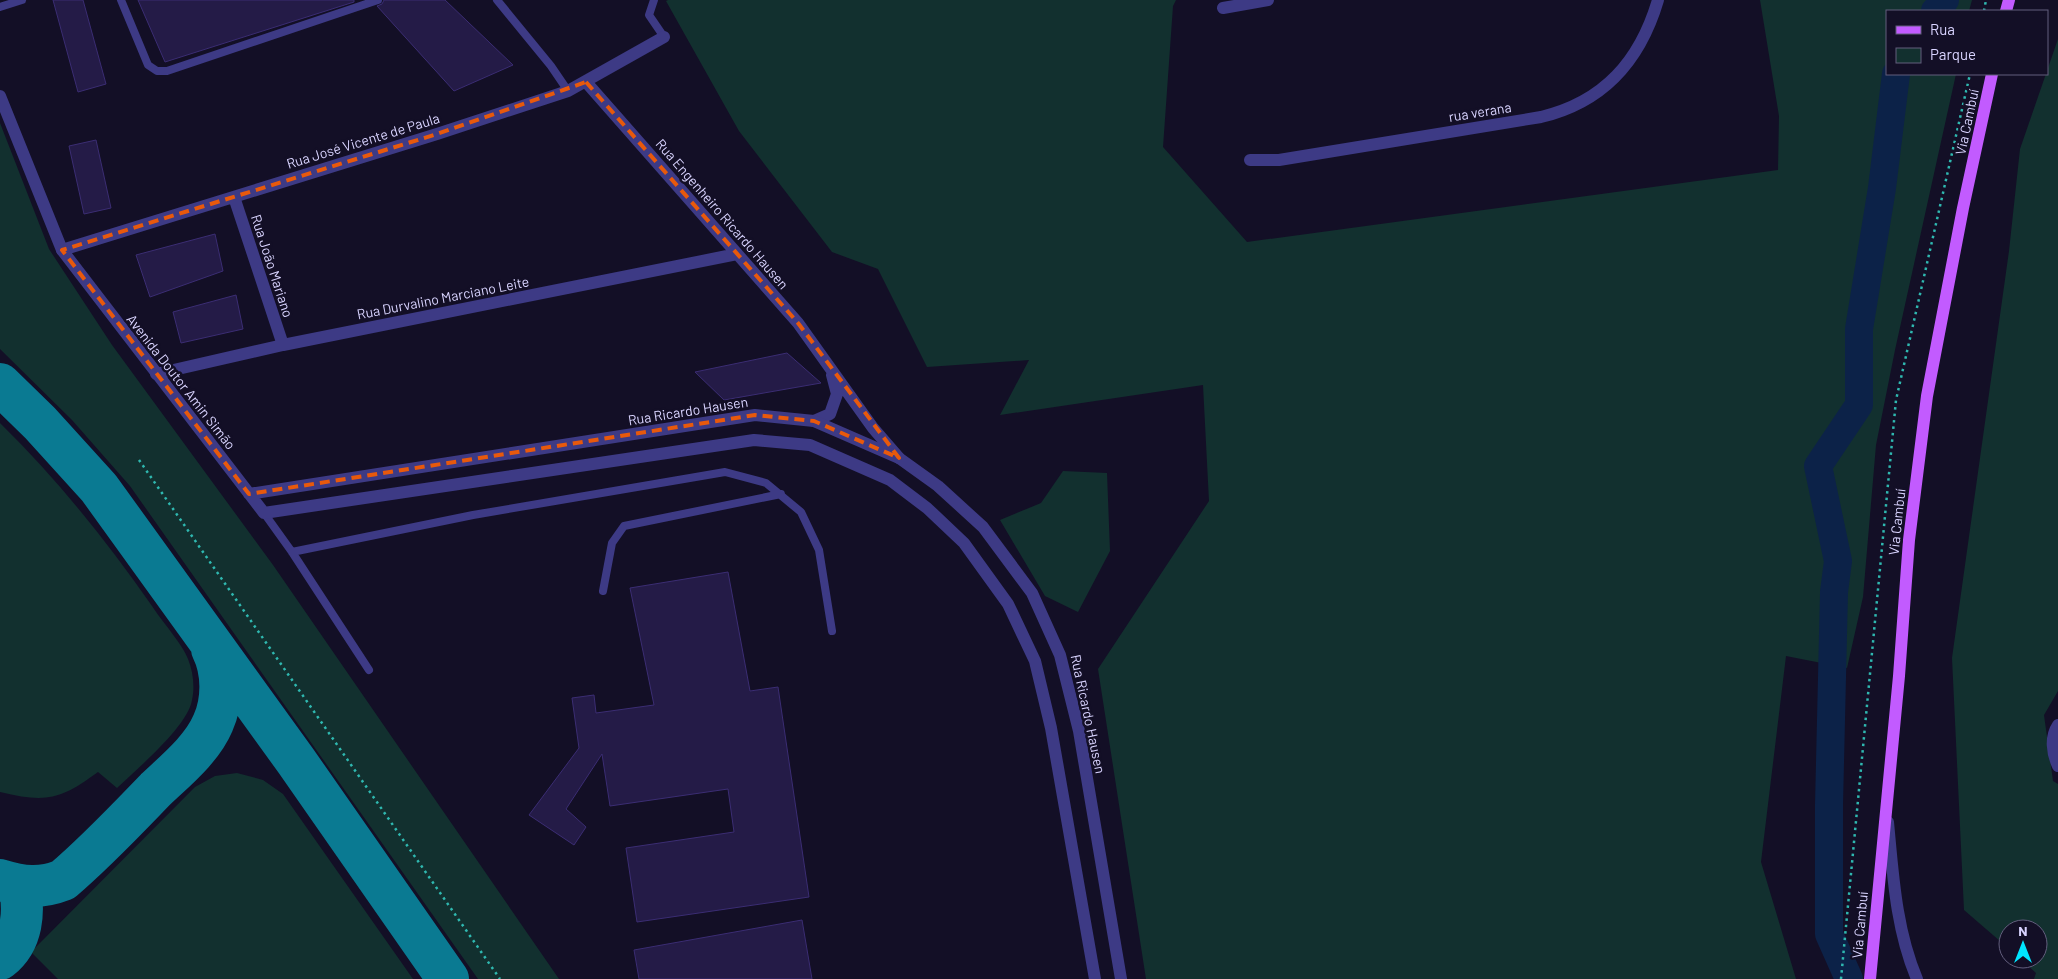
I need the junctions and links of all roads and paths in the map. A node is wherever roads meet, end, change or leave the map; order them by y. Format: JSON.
{"nodes":[{"id":1,"x":22,"y":0,"type":"edge"},
{"id":2,"x":121,"y":0,"type":"edge"},
{"id":3,"x":378,"y":0,"type":"edge"},
{"id":4,"x":497,"y":0,"type":"edge"},
{"id":5,"x":654,"y":0,"type":"edge"},
{"id":6,"x":1268,"y":0,"type":"edge"},
{"id":7,"x":1658,"y":0,"type":"edge"},
{"id":8,"x":0,"y":7,"type":"edge"},
{"id":9,"x":1223,"y":8,"type":"dead end"},
{"id":10,"x":664,"y":37,"type":"joint"},
{"id":11,"x":1970,"y":75,"type":"edge"},
{"id":12,"x":1992,"y":75,"type":"edge"},
{"id":13,"x":586,"y":82,"type":"junction"},
{"id":14,"x":568,"y":91,"type":"junction"},
{"id":15,"x":0,"y":96,"type":"edge"},
{"id":16,"x":1250,"y":160,"type":"dead end"},
{"id":17,"x":234,"y":197,"type":"junction"},
{"id":18,"x":62,"y":250,"type":"junction"},
{"id":19,"x":737,"y":254,"type":"junction"},
{"id":20,"x":283,"y":345,"type":"junction"},
{"id":21,"x":831,"y":370,"type":"junction"},
{"id":22,"x":156,"y":374,"type":"junction"},
{"id":23,"x":814,"y":421,"type":"junction"},
{"id":24,"x":899,"y":458,"type":"junction"},
{"id":25,"x":139,"y":460,"type":"dead end"},
{"id":26,"x":249,"y":494,"type":"junction"},
{"id":27,"x":781,"y":494,"type":"junction"},
{"id":28,"x":264,"y":513,"type":"junction"},
{"id":29,"x":292,"y":552,"type":"junction"},
{"id":30,"x":603,"y":591,"type":"dead end"},
{"id":31,"x":832,"y":631,"type":"dead end"},
{"id":32,"x":369,"y":670,"type":"dead end"},
{"id":33,"x":2058,"y":725,"type":"edge"},
{"id":34,"x":2058,"y":766,"type":"edge"},
{"id":35,"x":1887,"y":803,"type":"junction"},
{"id":36,"x":500,"y":979,"type":"edge"},
{"id":37,"x":1096,"y":979,"type":"edge"},
{"id":38,"x":1121,"y":979,"type":"edge"},
{"id":39,"x":1841,"y":979,"type":"edge"},
{"id":40,"x":1870,"y":979,"type":"edge"},
{"id":41,"x":1917,"y":979,"type":"edge"}],
"edges":[{"from":1,"to":8,"type":"lane"},
{"from":2,"to":3,"type":"lane"},
{"from":4,"to":14,"type":"lane"},
{"from":5,"to":10,"type":"lane"},
{"from":6,"to":9,"type":"street"},
{"from":7,"to":16,"type":"street","name":"rua verana"},
{"from":10,"to":13,"type":"street","name":"Rua José Vicente de Paula"},
{"from":11,"to":39,"type":"path"},
{"from":12,"to":35,"type":"main road","name":"Via Cambuí"},
{"from":13,"to":14,"type":"street","name":"Rua José Vicente de Paula"},
{"from":13,"to":19,"type":"street","name":"Rua Engenheiro Ricardo Hausen"},
{"from":14,"to":17,"type":"street","name":"Rua José Vicente de Paula"},
{"from":15,"to":18,"type":"street","name":"Avenida Doutor Amin Simão"},
{"from":17,"to":18,"type":"street","name":"Rua José Vicente de Paula"},
{"from":17,"to":20,"type":"street","name":"Rua João Mariano"},
{"from":18,"to":22,"type":"street","name":"Avenida Doutor Amin Simão"},
{"from":19,"to":20,"type":"street","name":"Rua Durvalino Marciano Leite"},
{"from":19,"to":21,"type":"street","name":"Rua Engenheiro Ricardo Hausen"},
{"from":20,"to":22,"type":"street","name":"Rua Durvalino Marciano Leite"},
{"from":21,"to":23,"type":"street","name":"Rua Engenheiro Ricardo Hausen"},
{"from":21,"to":24,"type":"street","name":"Rua Engenheiro Ricardo Hausen"},
{"from":22,"to":26,"type":"street","name":"Avenida Doutor Amin Simão"},
{"from":23,"to":24,"type":"street","name":"Rua Ricardo Hausen"},
{"from":23,"to":26,"type":"street","name":"Rua Ricardo Hausen"},
{"from":24,"to":38,"type":"street","name":"Rua Ricardo Hausen"},
{"from":25,"to":36,"type":"path"},
{"from":26,"to":28,"type":"street","name":"Avenida Doutor Amin Simão"},
{"from":27,"to":29,"type":"lane"},
{"from":27,"to":30,"type":"lane"},
{"from":27,"to":31,"type":"lane"},
{"from":28,"to":29,"type":"lane","name":"Avenida Doutor Amin Simão"},
{"from":28,"to":37,"type":"street"},
{"from":29,"to":32,"type":"lane","name":"Avenida Doutor Amin Simão"},
{"from":33,"to":34,"type":"street"},
{"from":35,"to":40,"type":"main road","name":"Via Cambuí"},
{"from":35,"to":41,"type":"street"}]}
